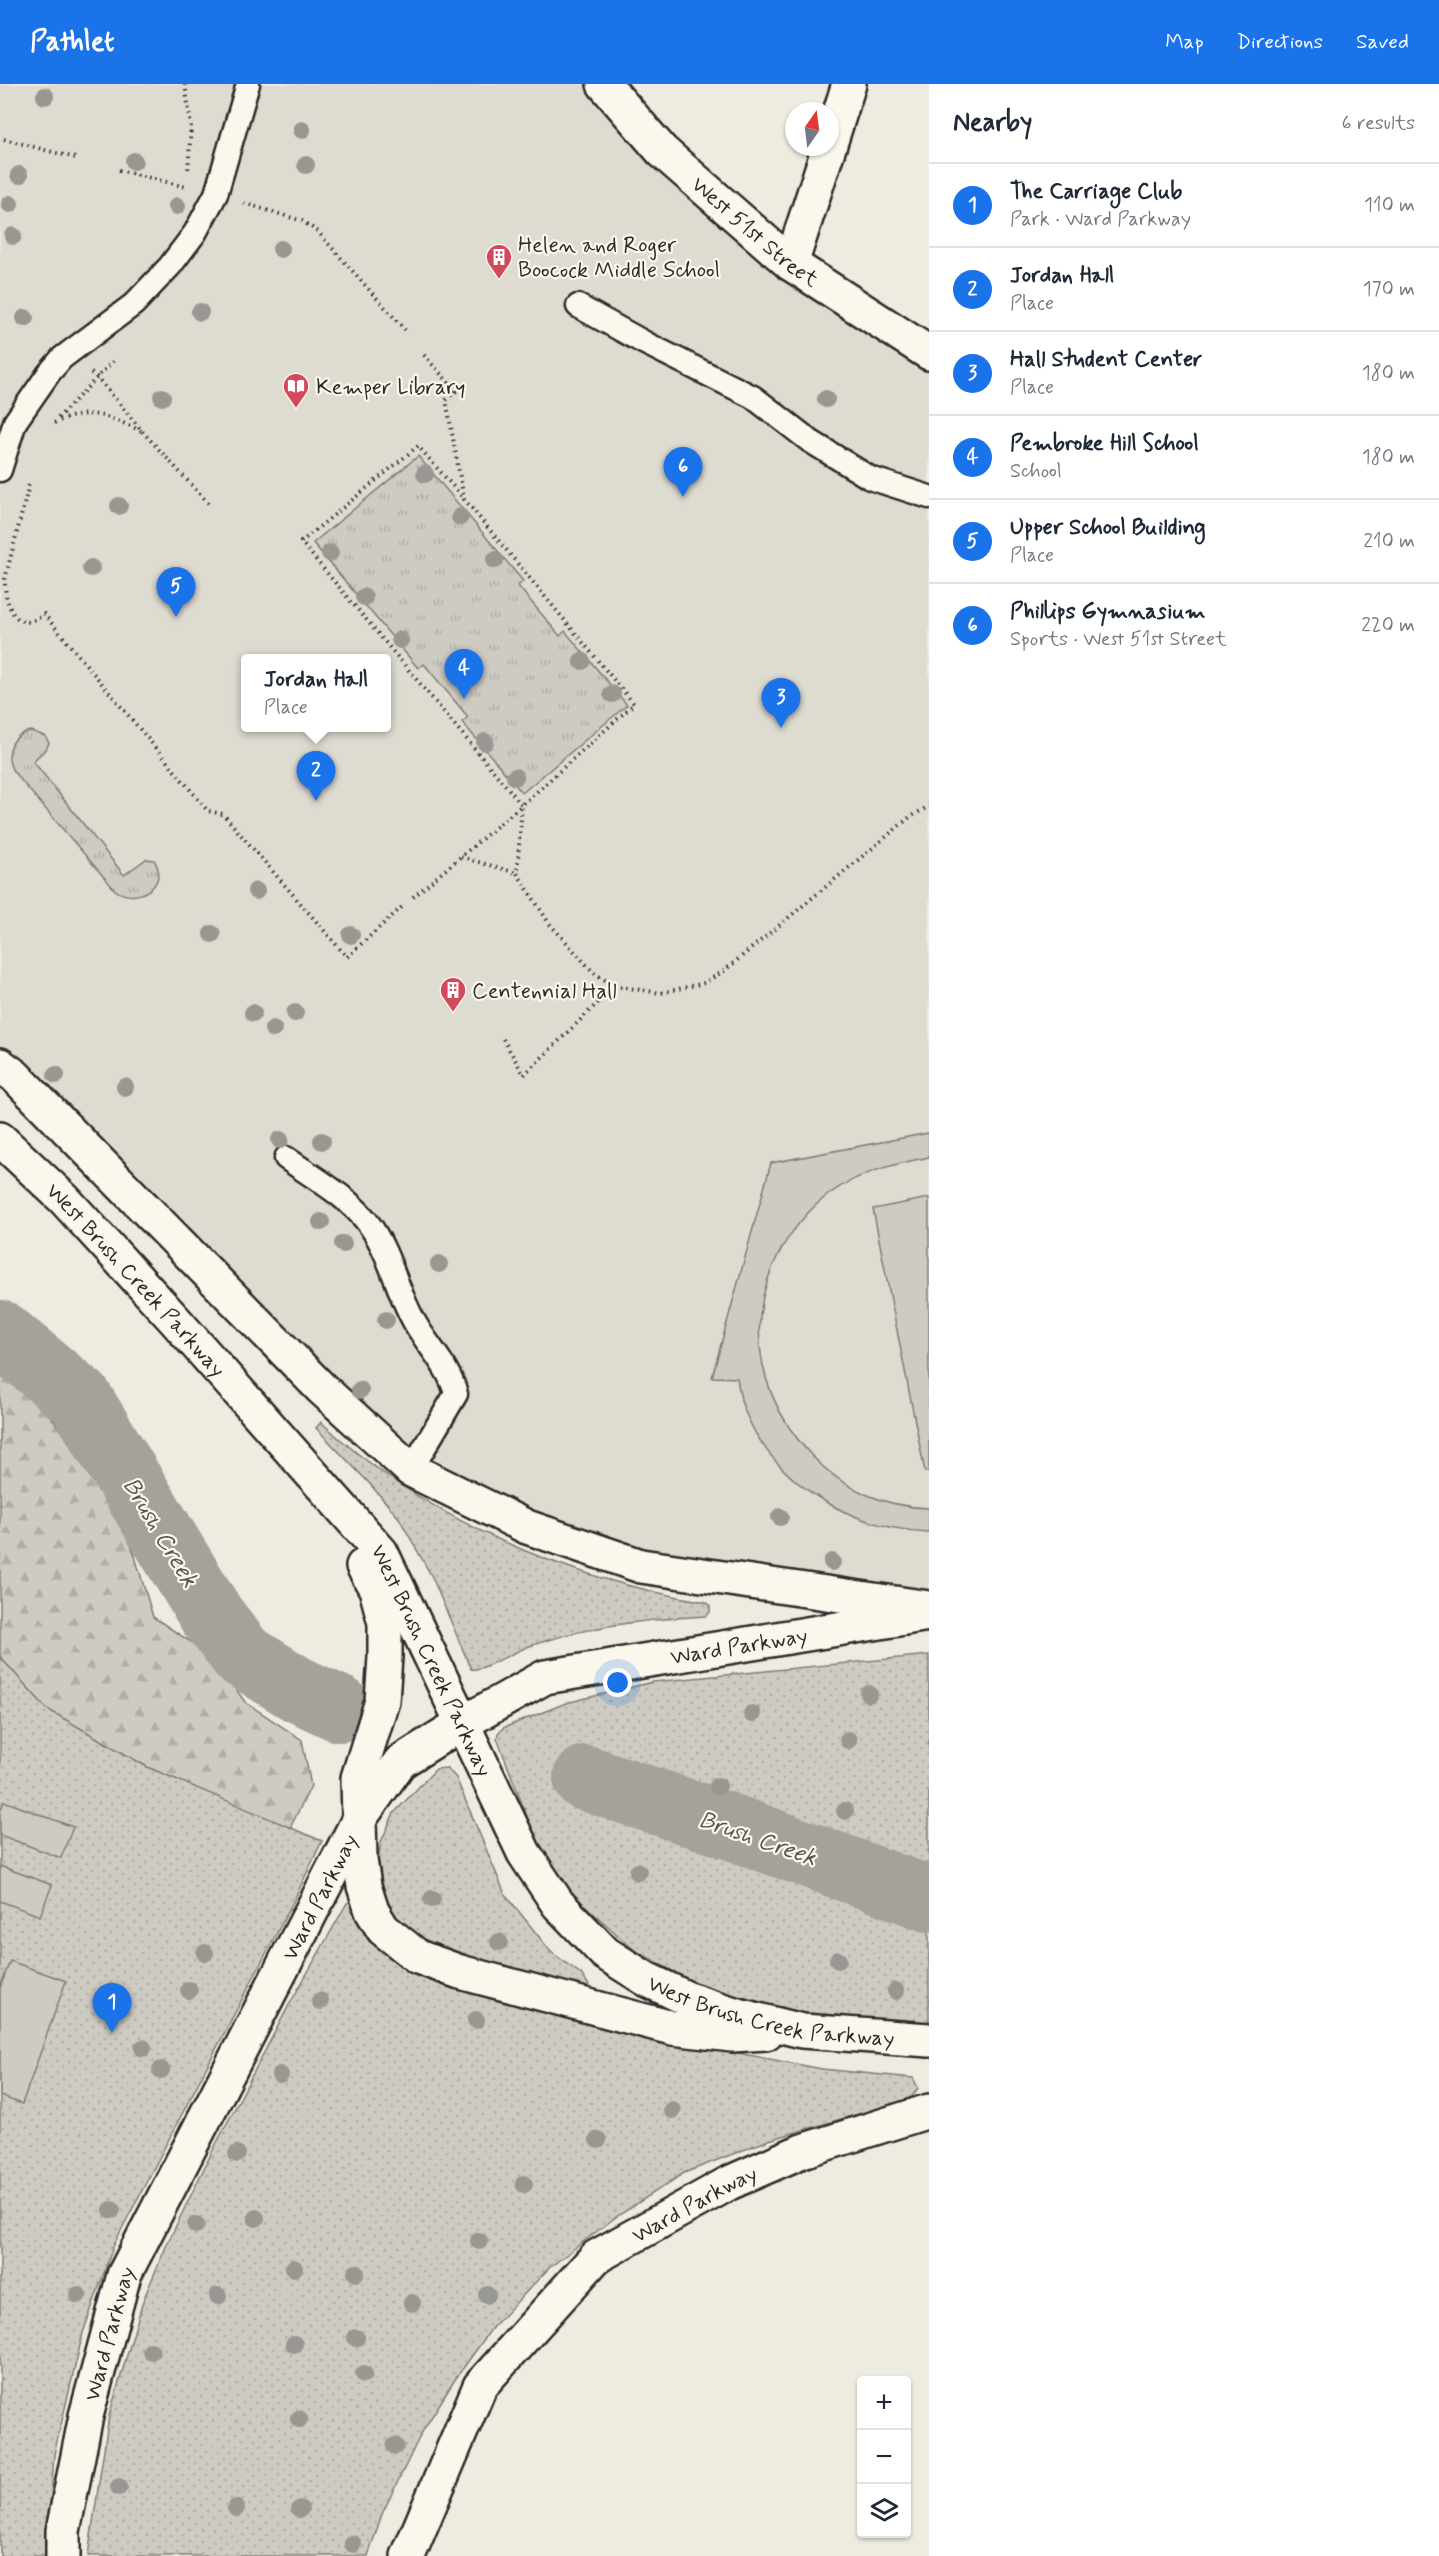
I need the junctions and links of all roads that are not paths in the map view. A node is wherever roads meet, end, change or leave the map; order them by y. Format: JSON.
{"nodes":[{"id":1,"x":248,"y":84,"type":"edge"},
{"id":2,"x":604,"y":84,"type":"edge"},
{"id":3,"x":849,"y":84,"type":"edge"},
{"id":4,"x":839,"y":116,"type":"edge"},
{"id":5,"x":826,"y":156,"type":"edge"},
{"id":6,"x":791,"y":264,"type":"junction"},
{"id":7,"x":578,"y":306,"type":"dead end"},
{"id":8,"x":929,"y":352,"type":"edge"},
{"id":9,"x":0,"y":470,"type":"edge"},
{"id":10,"x":929,"y":496,"type":"edge"},
{"id":11,"x":0,"y":1065,"type":"edge"},
{"id":12,"x":0,"y":1138,"type":"edge"},
{"id":13,"x":286,"y":1158,"type":"dead end"},
{"id":14,"x":174,"y":1319,"type":"junction"},
{"id":15,"x":411,"y":1470,"type":"junction"},
{"id":16,"x":929,"y":1608,"type":"edge"},
{"id":17,"x":929,"y":1614,"type":"edge"},
{"id":18,"x":461,"y":1724,"type":"junction"},
{"id":19,"x":358,"y":1821,"type":"junction"},
{"id":20,"x":802,"y":2031,"type":"junction"},
{"id":21,"x":929,"y":2040,"type":"edge"},
{"id":22,"x":929,"y":2111,"type":"edge"},
{"id":23,"x":63,"y":2556,"type":"edge"},
{"id":24,"x":408,"y":2556,"type":"edge"}],
"edges":[{"from":1,"to":9,"type":"lane"},
{"from":2,"to":6,"type":"main road","name":"West 51st Street"},
{"from":3,"to":4,"type":"main road"},
{"from":5,"to":6,"type":"main road"},
{"from":6,"to":8,"type":"main road","name":"West 51st Street"},
{"from":7,"to":10,"type":"lane"},
{"from":11,"to":15,"type":"main road"},
{"from":12,"to":14,"type":"main road","name":"West Brush Creek Parkway"},
{"from":13,"to":15,"type":"lane"},
{"from":14,"to":18,"type":"main road","name":"West Brush Creek Parkway"},
{"from":14,"to":19,"type":"main road"},
{"from":15,"to":16,"type":"main road"},
{"from":17,"to":18,"type":"main road","name":"Ward Parkway"},
{"from":18,"to":19,"type":"main road","name":"Ward Parkway"},
{"from":18,"to":20,"type":"main road","name":"West Brush Creek Parkway"},
{"from":19,"to":20,"type":"main road"},
{"from":19,"to":23,"type":"main road","name":"Ward Parkway"},
{"from":20,"to":21,"type":"main road","name":"West Brush Creek Parkway"},
{"from":22,"to":24,"type":"main road","name":"Ward Parkway"}]}
